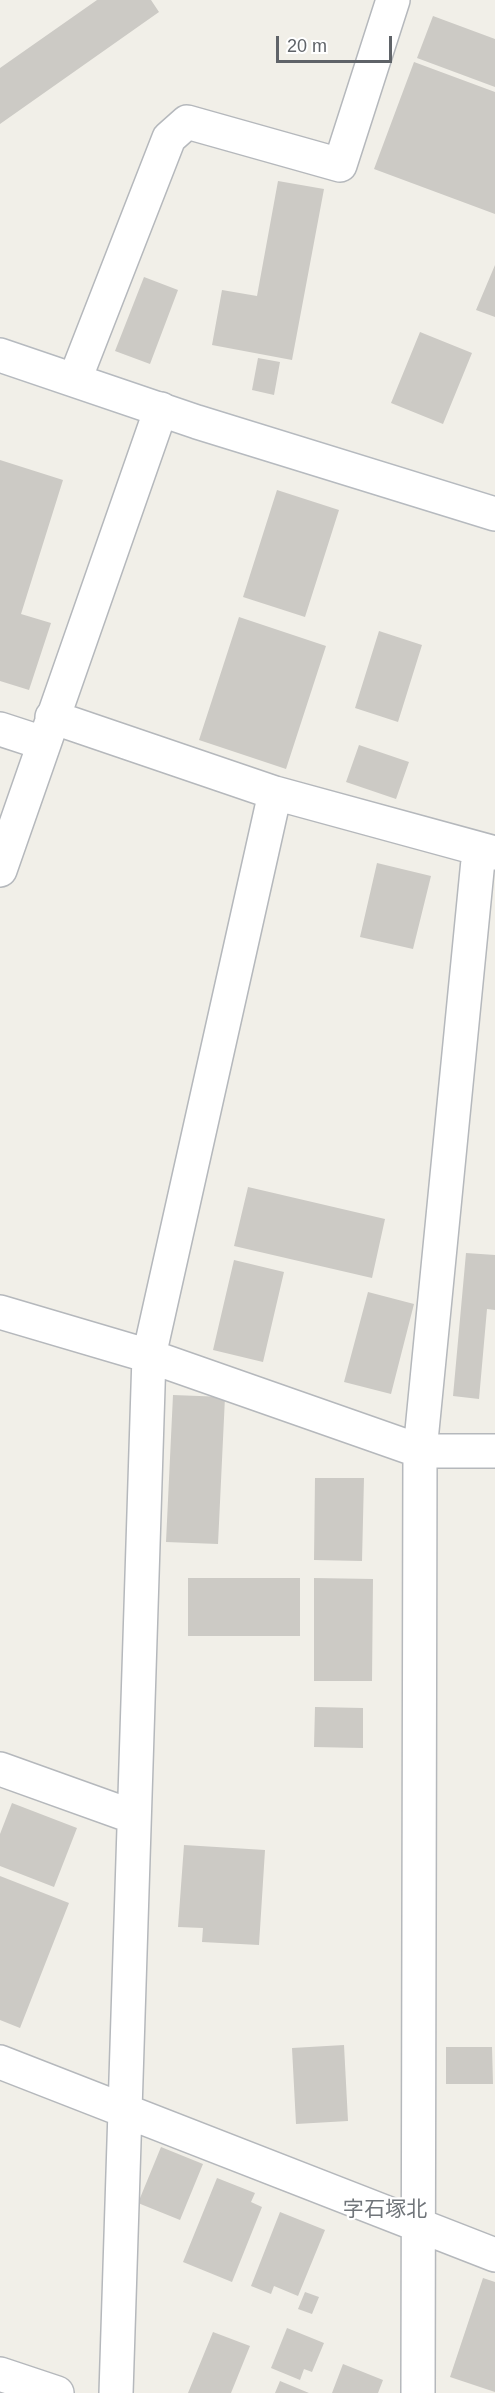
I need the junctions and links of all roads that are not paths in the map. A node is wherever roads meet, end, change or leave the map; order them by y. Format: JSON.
{"nodes":[{"id":1,"x":393,"y":0,"type":"edge"},
{"id":2,"x":0,"y":355,"type":"edge"},
{"id":3,"x":75,"y":379,"type":"junction"},
{"id":4,"x":161,"y":409,"type":"junction"},
{"id":5,"x":495,"y":514,"type":"edge"},
{"id":6,"x":0,"y":729,"type":"edge"},
{"id":7,"x":47,"y":730,"type":"junction"},
{"id":8,"x":275,"y":794,"type":"junction"},
{"id":9,"x":487,"y":852,"type":"edge"},
{"id":10,"x":0,"y":870,"type":"edge"},
{"id":11,"x":0,"y":1312,"type":"edge"},
{"id":12,"x":149,"y":1356,"type":"junction"},
{"id":13,"x":420,"y":1451,"type":"junction"},
{"id":14,"x":495,"y":1451,"type":"edge"},
{"id":15,"x":0,"y":1769,"type":"edge"},
{"id":16,"x":134,"y":1817,"type":"junction"},
{"id":17,"x":0,"y":2062,"type":"edge"},
{"id":18,"x":123,"y":2108,"type":"junction"},
{"id":19,"x":420,"y":2227,"type":"junction"},
{"id":20,"x":495,"y":2255,"type":"edge"},
{"id":21,"x":0,"y":2374,"type":"edge"},
{"id":22,"x":57,"y":2393,"type":"edge"},
{"id":23,"x":116,"y":2393,"type":"edge"},
{"id":24,"x":418,"y":2393,"type":"edge"}],
"edges":[{"from":1,"to":3,"type":"street"},
{"from":2,"to":3,"type":"street"},
{"from":3,"to":4,"type":"street"},
{"from":4,"to":5,"type":"street"},
{"from":4,"to":7,"type":"street"},
{"from":6,"to":7,"type":"street"},
{"from":7,"to":8,"type":"street"},
{"from":7,"to":10,"type":"street"},
{"from":8,"to":9,"type":"street"},
{"from":8,"to":12,"type":"street"},
{"from":9,"to":13,"type":"street"},
{"from":11,"to":12,"type":"street"},
{"from":12,"to":13,"type":"street"},
{"from":12,"to":16,"type":"street"},
{"from":13,"to":14,"type":"street"},
{"from":13,"to":19,"type":"street"},
{"from":15,"to":16,"type":"street"},
{"from":16,"to":18,"type":"street"},
{"from":17,"to":18,"type":"street"},
{"from":18,"to":19,"type":"street"},
{"from":18,"to":23,"type":"street"},
{"from":19,"to":20,"type":"street"},
{"from":19,"to":24,"type":"street"},
{"from":21,"to":22,"type":"street"}]}
